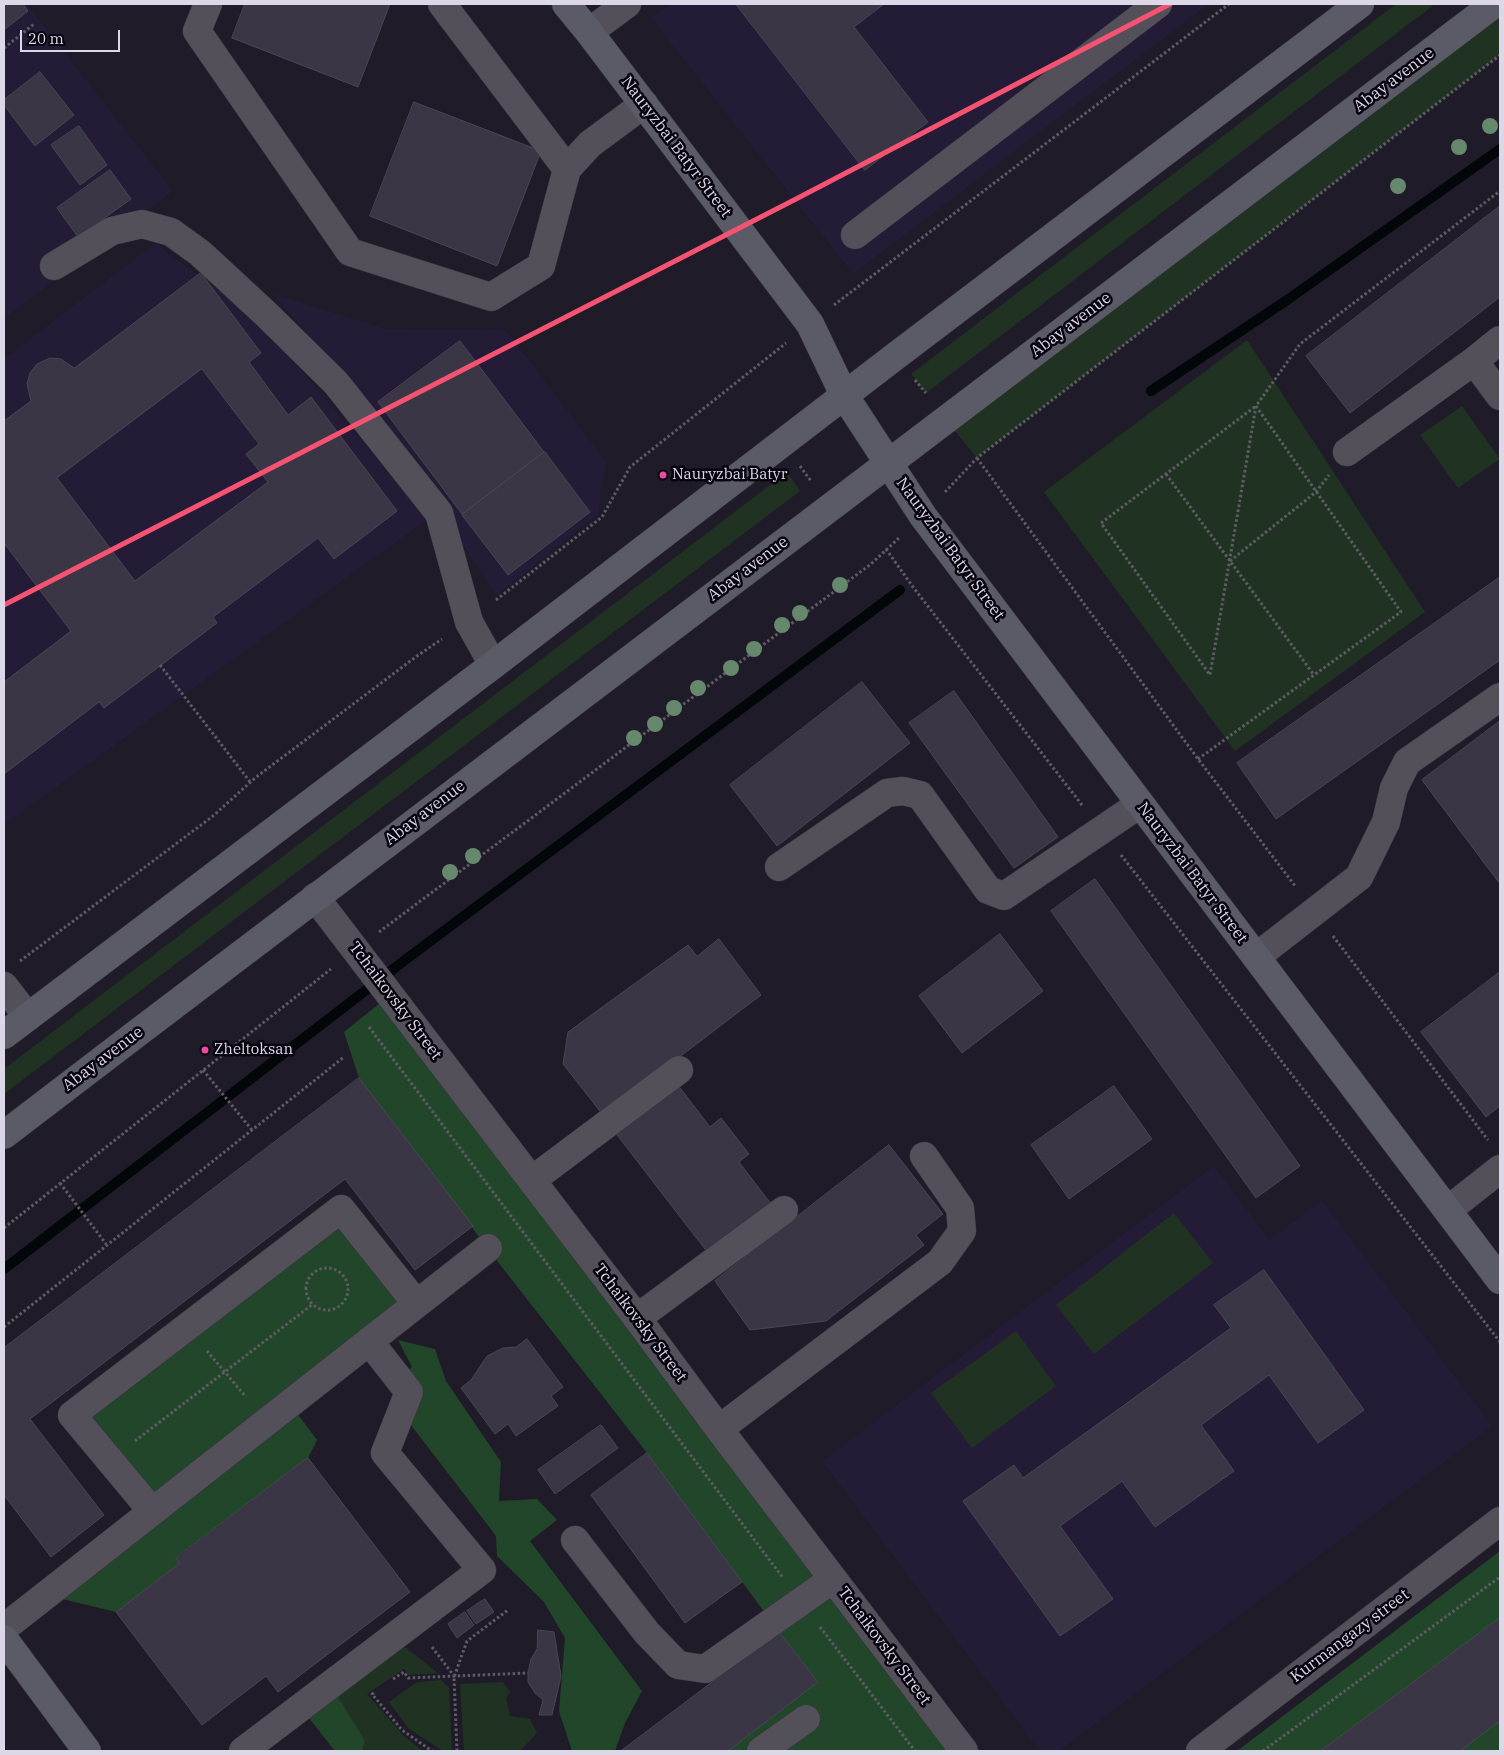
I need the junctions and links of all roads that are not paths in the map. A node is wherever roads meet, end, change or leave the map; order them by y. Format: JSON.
{"nodes":[{"id":1,"x":208,"y":4,"type":"edge"},
{"id":2,"x":442,"y":4,"type":"edge"},
{"id":3,"x":566,"y":4,"type":"edge"},
{"id":4,"x":627,"y":4,"type":"edge"},
{"id":5,"x":1158,"y":4,"type":"edge"},
{"id":6,"x":1360,"y":4,"type":"edge"},
{"id":7,"x":1494,"y":4,"type":"edge"},
{"id":8,"x":589,"y":32,"type":"junction"},
{"id":9,"x":644,"y":104,"type":"junction"},
{"id":10,"x":567,"y":169,"type":"junction"},
{"id":11,"x":856,"y":235,"type":"dead end"},
{"id":12,"x":54,"y":266,"type":"dead end"},
{"id":13,"x":1500,"y":340,"type":"edge"},
{"id":14,"x":1474,"y":361,"type":"junction"},
{"id":15,"x":844,"y":395,"type":"junction"},
{"id":16,"x":1500,"y":396,"type":"edge"},
{"id":17,"x":1347,"y":452,"type":"dead end"},
{"id":18,"x":889,"y":463,"type":"junction"},
{"id":19,"x":493,"y":664,"type":"junction"},
{"id":20,"x":1500,"y":697,"type":"edge"},
{"id":21,"x":1140,"y":804,"type":"junction"},
{"id":22,"x":779,"y":867,"type":"dead end"},
{"id":23,"x":314,"y":897,"type":"junction"},
{"id":24,"x":1256,"y":957,"type":"junction"},
{"id":25,"x":4,"y":986,"type":"edge"},
{"id":26,"x":28,"y":1017,"type":"junction"},
{"id":27,"x":4,"y":1035,"type":"edge"},
{"id":28,"x":680,"y":1070,"type":"dead end"},
{"id":29,"x":4,"y":1135,"type":"edge"},
{"id":30,"x":924,"y":1156,"type":"dead end"},
{"id":31,"x":1497,"y":1158,"type":"edge"},
{"id":32,"x":532,"y":1180,"type":"junction"},
{"id":33,"x":784,"y":1210,"type":"dead end"},
{"id":34,"x":1448,"y":1210,"type":"junction"},
{"id":35,"x":488,"y":1248,"type":"road end"},
{"id":36,"x":1500,"y":1280,"type":"edge"},
{"id":37,"x":416,"y":1303,"type":"junction"},
{"id":38,"x":637,"y":1318,"type":"junction"},
{"id":39,"x":369,"y":1341,"type":"junction"},
{"id":40,"x":719,"y":1429,"type":"junction"},
{"id":41,"x":152,"y":1511,"type":"junction"},
{"id":42,"x":1500,"y":1521,"type":"edge"},
{"id":43,"x":575,"y":1540,"type":"dead end"},
{"id":44,"x":833,"y":1579,"type":"junction"},
{"id":45,"x":4,"y":1628,"type":"edge"},
{"id":46,"x":4,"y":1639,"type":"edge"},
{"id":47,"x":806,"y":1719,"type":"dead end"},
{"id":48,"x":87,"y":1751,"type":"edge"},
{"id":49,"x":243,"y":1751,"type":"edge"},
{"id":50,"x":761,"y":1751,"type":"edge"},
{"id":51,"x":964,"y":1751,"type":"edge"},
{"id":52,"x":1200,"y":1751,"type":"edge"}],
"edges":[{"from":1,"to":10,"type":"street"},
{"from":2,"to":10,"type":"street"},
{"from":3,"to":8,"type":"main road","name":"Nauryzbai Batyr Street"},
{"from":4,"to":8,"type":"street"},
{"from":5,"to":11,"type":"street"},
{"from":6,"to":15,"type":"main road"},
{"from":7,"to":18,"type":"main road","name":"Abay avenue"},
{"from":8,"to":9,"type":"main road","name":"Nauryzbai Batyr Street"},
{"from":9,"to":10,"type":"street"},
{"from":9,"to":15,"type":"main road","name":"Nauryzbai Batyr Street"},
{"from":12,"to":19,"type":"street"},
{"from":13,"to":14,"type":"street"},
{"from":14,"to":16,"type":"street"},
{"from":14,"to":17,"type":"street"},
{"from":15,"to":18,"type":"main road","name":"Nauryzbai Batyr Street"},
{"from":15,"to":19,"type":"main road"},
{"from":18,"to":21,"type":"main road","name":"Nauryzbai Batyr Street"},
{"from":18,"to":23,"type":"main road","name":"Abay avenue"},
{"from":19,"to":26,"type":"main road"},
{"from":20,"to":24,"type":"street"},
{"from":21,"to":22,"type":"street"},
{"from":21,"to":24,"type":"main road","name":"Nauryzbai Batyr Street"},
{"from":23,"to":29,"type":"main road","name":"Abay avenue"},
{"from":23,"to":32,"type":"street","name":"Tchaikovsky Street"},
{"from":24,"to":34,"type":"main road","name":"Nauryzbai Batyr Street"},
{"from":25,"to":26,"type":"street"},
{"from":26,"to":27,"type":"main road"},
{"from":28,"to":32,"type":"street"},
{"from":30,"to":40,"type":"street"},
{"from":31,"to":34,"type":"street"},
{"from":32,"to":38,"type":"street","name":"Tchaikovsky Street"},
{"from":33,"to":38,"type":"street"},
{"from":34,"to":36,"type":"main road","name":"Nauryzbai Batyr Street"},
{"from":35,"to":37,"type":"street"},
{"from":37,"to":39,"type":"street"},
{"from":37,"to":41,"type":"street"},
{"from":38,"to":40,"type":"street","name":"Tchaikovsky Street"},
{"from":39,"to":41,"type":"street"},
{"from":39,"to":49,"type":"street"},
{"from":40,"to":44,"type":"street","name":"Tchaikovsky Street"},
{"from":41,"to":45,"type":"street"},
{"from":42,"to":52,"type":"street","name":"Kurmangazy street"},
{"from":43,"to":44,"type":"street"},
{"from":44,"to":51,"type":"street","name":"Tchaikovsky Street"},
{"from":46,"to":48,"type":"main road"},
{"from":47,"to":50,"type":"street"}]}
